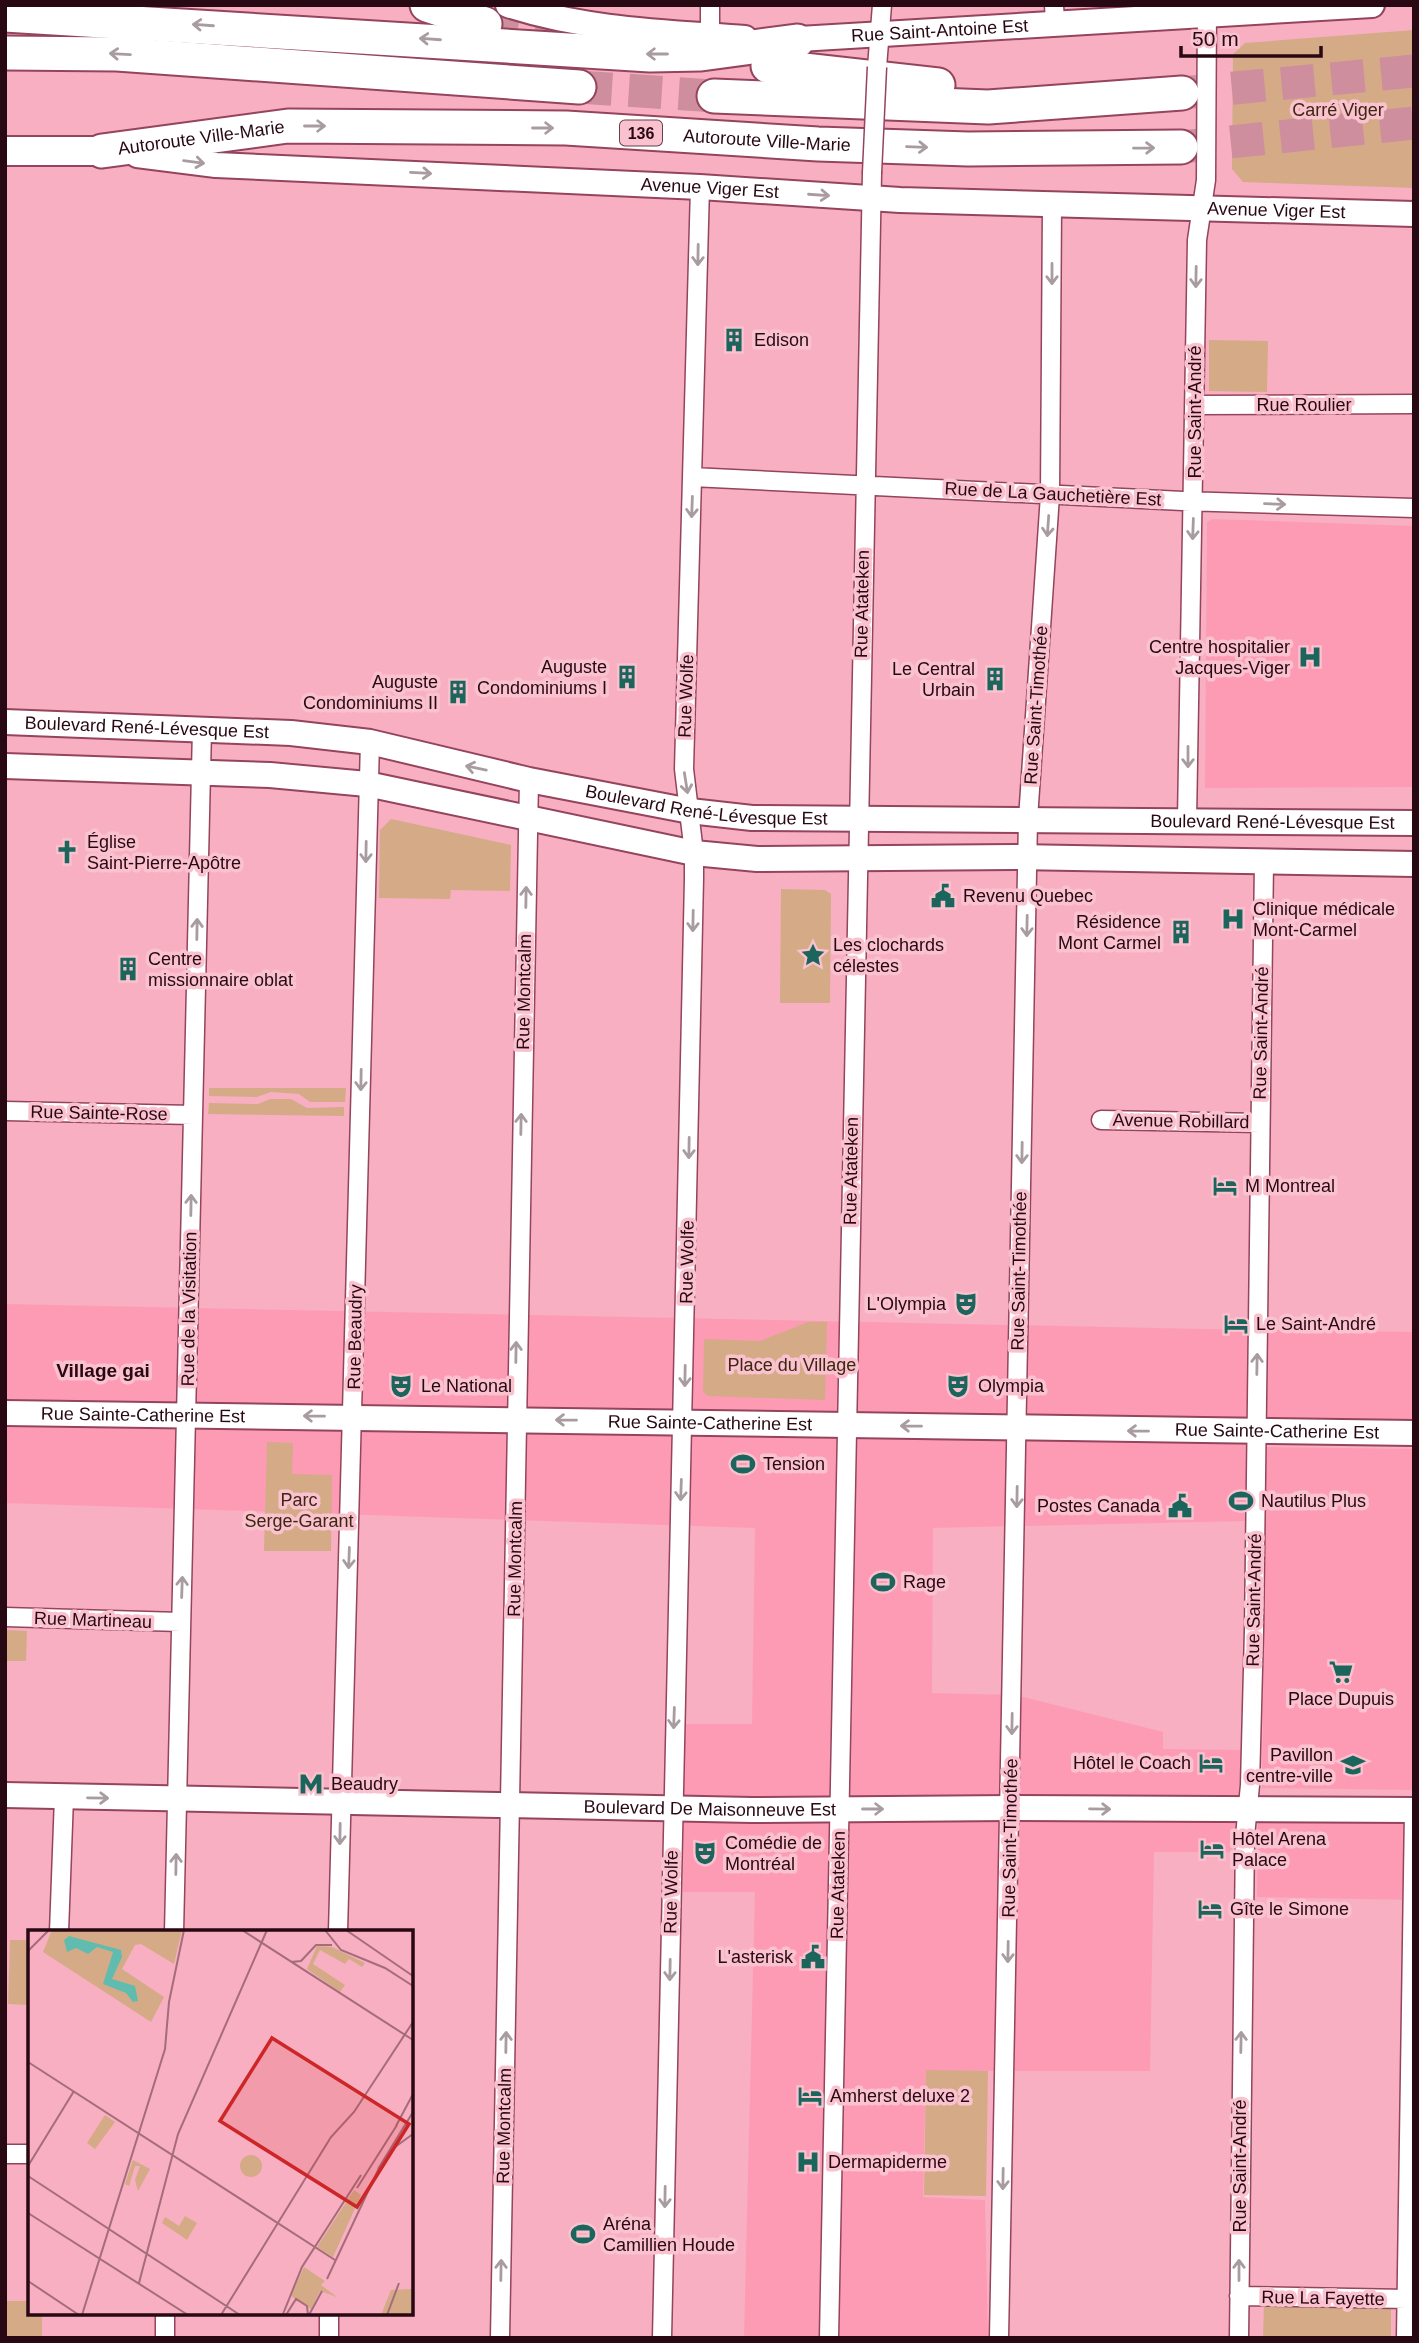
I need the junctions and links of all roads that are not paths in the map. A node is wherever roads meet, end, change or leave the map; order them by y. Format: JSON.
{"nodes":[{"id":1,"x":426,"y":5,"type":"edge"},
{"id":2,"x":710,"y":5,"type":"edge"},
{"id":3,"x":881,"y":5,"type":"edge"},
{"id":4,"x":1372,"y":5,"type":"edge"},
{"id":5,"x":1207,"y":10,"type":"edge"},
{"id":6,"x":548,"y":12,"type":"edge"},
{"id":7,"x":1054,"y":14,"type":"edge"},
{"id":8,"x":5,"y":15,"type":"edge"},
{"id":9,"x":496,"y":15,"type":"edge"},
{"id":10,"x":710,"y":35,"type":"junction"},
{"id":11,"x":881,"y":36,"type":"junction"},
{"id":12,"x":797,"y":41,"type":"junction"},
{"id":13,"x":5,"y":53,"type":"edge"},
{"id":14,"x":768,"y":66,"type":"dead end"},
{"id":15,"x":579,"y":87,"type":"tunnel mouth"},
{"id":16,"x":1182,"y":93,"type":"tunnel mouth"},
{"id":17,"x":1133,"y":95,"type":"junction"},
{"id":18,"x":714,"y":96,"type":"tunnel mouth"},
{"id":19,"x":1181,"y":147,"type":"tunnel mouth"},
{"id":20,"x":102,"y":150,"type":"junction"},
{"id":21,"x":5,"y":151,"type":"edge"},
{"id":22,"x":700,"y":187,"type":"junction"},
{"id":23,"x":872,"y":199,"type":"junction"},
{"id":24,"x":1052,"y":206,"type":"junction"},
{"id":25,"x":1202,"y":209,"type":"junction"},
{"id":26,"x":1414,"y":214,"type":"edge"},
{"id":27,"x":1414,"y":404,"type":"edge"},
{"id":28,"x":1194,"y":405,"type":"junction"},
{"id":29,"x":692,"y":477,"type":"junction"},
{"id":30,"x":864,"y":484,"type":"junction"},
{"id":31,"x":1050,"y":495,"type":"junction"},
{"id":32,"x":1194,"y":501,"type":"junction"},
{"id":33,"x":1414,"y":508,"type":"edge"},
{"id":34,"x":5,"y":722,"type":"edge"},
{"id":35,"x":201,"y":729,"type":"junction"},
{"id":36,"x":370,"y":742,"type":"junction"},
{"id":37,"x":5,"y":766,"type":"edge"},
{"id":38,"x":201,"y":774,"type":"junction"},
{"id":39,"x":529,"y":780,"type":"junction"},
{"id":40,"x":367,"y":784,"type":"junction"},
{"id":41,"x":690,"y":811,"type":"junction"},
{"id":42,"x":858,"y":818,"type":"junction"},
{"id":43,"x":528,"y":819,"type":"junction"},
{"id":44,"x":1028,"y":819,"type":"junction"},
{"id":45,"x":1187,"y":820,"type":"junction"},
{"id":46,"x":1414,"y":823,"type":"edge"},
{"id":47,"x":694,"y":853,"type":"junction"},
{"id":48,"x":857,"y":858,"type":"junction"},
{"id":49,"x":1028,"y":858,"type":"junction"},
{"id":50,"x":1264,"y":862,"type":"junction"},
{"id":51,"x":1414,"y":864,"type":"edge"},
{"id":52,"x":5,"y":1111,"type":"edge"},
{"id":53,"x":193,"y":1115,"type":"junction"},
{"id":54,"x":1101,"y":1120,"type":"dead end"},
{"id":55,"x":1260,"y":1123,"type":"junction"},
{"id":56,"x":5,"y":1413,"type":"edge"},
{"id":57,"x":187,"y":1415,"type":"junction"},
{"id":58,"x":353,"y":1416,"type":"junction"},
{"id":59,"x":516,"y":1420,"type":"junction"},
{"id":60,"x":684,"y":1422,"type":"junction"},
{"id":61,"x":847,"y":1424,"type":"junction"},
{"id":62,"x":1017,"y":1429,"type":"junction"},
{"id":63,"x":1255,"y":1433,"type":"junction"},
{"id":64,"x":1414,"y":1433,"type":"edge"},
{"id":65,"x":5,"y":1617,"type":"edge"},
{"id":66,"x":181,"y":1622,"type":"junction"},
{"id":67,"x":5,"y":1795,"type":"edge"},
{"id":68,"x":64,"y":1797,"type":"junction"},
{"id":69,"x":177,"y":1800,"type":"junction"},
{"id":70,"x":342,"y":1803,"type":"junction"},
{"id":71,"x":510,"y":1807,"type":"junction"},
{"id":72,"x":1011,"y":1808,"type":"junction"},
{"id":73,"x":672,"y":1809,"type":"junction"},
{"id":74,"x":840,"y":1809,"type":"junction"},
{"id":75,"x":1414,"y":1810,"type":"edge"},
{"id":76,"x":1247,"y":1811,"type":"junction"},
{"id":77,"x":59,"y":1930,"type":"edge"},
{"id":78,"x":174,"y":1930,"type":"edge"},
{"id":79,"x":338,"y":1930,"type":"edge"},
{"id":80,"x":5,"y":2154,"type":"edge"},
{"id":81,"x":28,"y":2154,"type":"edge"},
{"id":82,"x":1239,"y":2296,"type":"junction"},
{"id":83,"x":1407,"y":2299,"type":"junction"},
{"id":84,"x":165,"y":2315,"type":"edge"},
{"id":85,"x":329,"y":2315,"type":"edge"},
{"id":86,"x":165,"y":2338,"type":"edge"},
{"id":87,"x":329,"y":2338,"type":"edge"},
{"id":88,"x":500,"y":2338,"type":"edge"},
{"id":89,"x":662,"y":2338,"type":"edge"},
{"id":90,"x":829,"y":2338,"type":"edge"},
{"id":91,"x":999,"y":2338,"type":"edge"},
{"id":92,"x":1239,"y":2338,"type":"edge"},
{"id":93,"x":1406,"y":2338,"type":"edge"}],
"edges":[{"from":1,"to":9,"type":"highway"},
{"from":2,"to":10,"type":"street"},
{"from":3,"to":11,"type":"street","name":"Rue Atateken"},
{"from":4,"to":5,"type":"main road","name":"Rue Saint-Antoine Est"},
{"from":5,"to":7,"type":"main road","name":"Rue Saint-Antoine Est"},
{"from":5,"to":25,"type":"street","name":"Rue Saint-André"},
{"from":6,"to":9,"type":"main road","name":"Rue Saint-Antoine Est"},
{"from":6,"to":10,"type":"main road","name":"Rue Saint-Antoine Est"},
{"from":7,"to":11,"type":"main road","name":"Rue Saint-Antoine Est"},
{"from":12,"to":8,"type":"highway","one_way":true},
{"from":10,"to":12,"type":"main road","name":"Rue Saint-Antoine Est"},
{"from":11,"to":12,"type":"main road","name":"Rue Saint-Antoine Est"},
{"from":11,"to":23,"type":"street","name":"Rue Atateken","bridge":true},
{"from":15,"to":13,"type":"highway","one_way":true},
{"from":14,"to":17,"type":"highway"},
{"from":16,"to":17,"type":"highway"},
{"from":17,"to":18,"type":"highway"},
{"from":20,"to":19,"type":"highway","name":"Autoroute Ville-Marie","number":"136","one_way":true},
{"from":20,"to":21,"type":"main road","name":"Avenue Viger Est"},
{"from":20,"to":22,"type":"main road","name":"Avenue Viger Est","one_way":true},
{"from":22,"to":23,"type":"main road","name":"Avenue Viger Est","one_way":true},
{"from":22,"to":29,"type":"street","name":"Rue Wolfe","one_way":true},
{"from":23,"to":24,"type":"main road","name":"Avenue Viger Est"},
{"from":23,"to":30,"type":"street","name":"Rue Atateken"},
{"from":24,"to":25,"type":"main road","name":"Avenue Viger Est"},
{"from":24,"to":31,"type":"street","name":"Rue Saint-Timothée","one_way":true},
{"from":25,"to":26,"type":"main road","name":"Avenue Viger Est"},
{"from":25,"to":28,"type":"street","name":"Rue Saint-André","one_way":true},
{"from":27,"to":28,"type":"street","name":"Rue Roulier"},
{"from":28,"to":32,"type":"street","name":"Rue Saint-André"},
{"from":29,"to":30,"type":"street","name":"Rue de La Gauchetière Est"},
{"from":29,"to":41,"type":"street","name":"Rue Wolfe","one_way":true},
{"from":30,"to":31,"type":"street","name":"Rue de La Gauchetière Est"},
{"from":30,"to":42,"type":"street","name":"Rue Atateken"},
{"from":31,"to":32,"type":"street","name":"Rue de La Gauchetière Est"},
{"from":31,"to":44,"type":"street","name":"Rue Saint-Timothée","one_way":true},
{"from":32,"to":33,"type":"street","name":"Rue de La Gauchetière Est","one_way":true},
{"from":32,"to":45,"type":"street","name":"Rue Saint-André","one_way":true},
{"from":34,"to":35,"type":"main road","name":"Boulevard René-Lévesque Est"},
{"from":35,"to":36,"type":"main road","name":"Boulevard René-Lévesque Est"},
{"from":35,"to":38,"type":"street","name":"Rue de la Visitation"},
{"from":39,"to":36,"type":"main road","name":"Boulevard René-Lévesque Est","one_way":true},
{"from":36,"to":40,"type":"street","name":"Rue Beaudry"},
{"from":37,"to":38,"type":"main road"},
{"from":38,"to":40,"type":"main road"},
{"from":53,"to":38,"type":"street","name":"Rue de la Visitation","one_way":true},
{"from":39,"to":41,"type":"main road","name":"Boulevard René-Lévesque Est"},
{"from":39,"to":43,"type":"street","name":"Rue Montcalm"},
{"from":40,"to":43,"type":"main road"},
{"from":40,"to":58,"type":"street","name":"Rue Beaudry","one_way":true},
{"from":41,"to":42,"type":"main road","name":"Boulevard René-Lévesque Est"},
{"from":41,"to":47,"type":"street","name":"Rue Wolfe"},
{"from":42,"to":44,"type":"main road","name":"Boulevard René-Lévesque Est"},
{"from":42,"to":48,"type":"street","name":"Rue Atateken"},
{"from":43,"to":47,"type":"main road"},
{"from":59,"to":43,"type":"street","name":"Rue Montcalm","one_way":true},
{"from":44,"to":45,"type":"main road","name":"Boulevard René-Lévesque Est"},
{"from":44,"to":49,"type":"street","name":"Rue Saint-Timothée"},
{"from":45,"to":46,"type":"main road","name":"Boulevard René-Lévesque Est"},
{"from":47,"to":48,"type":"main road"},
{"from":47,"to":60,"type":"street","name":"Rue Wolfe","one_way":true},
{"from":48,"to":49,"type":"main road"},
{"from":48,"to":61,"type":"street","name":"Rue Atateken"},
{"from":49,"to":50,"type":"main road"},
{"from":49,"to":62,"type":"street","name":"Rue Saint-Timothée","one_way":true},
{"from":50,"to":51,"type":"main road"},
{"from":50,"to":55,"type":"street","name":"Rue Saint-André"},
{"from":52,"to":53,"type":"street","name":"Rue Sainte-Rose"},
{"from":57,"to":53,"type":"street","name":"Rue de la Visitation","one_way":true},
{"from":54,"to":55,"type":"street","name":"Avenue Robillard"},
{"from":63,"to":55,"type":"street","name":"Rue Saint-André","one_way":true},
{"from":56,"to":57,"type":"main road","name":"Rue Sainte-Catherine Est"},
{"from":58,"to":57,"type":"main road","name":"Rue Sainte-Catherine Est","one_way":true},
{"from":66,"to":57,"type":"street","name":"Rue de la Visitation","one_way":true},
{"from":58,"to":59,"type":"main road","name":"Rue Sainte-Catherine Est"},
{"from":58,"to":70,"type":"street","name":"Rue Beaudry","one_way":true},
{"from":60,"to":59,"type":"main road","name":"Rue Sainte-Catherine Est","one_way":true},
{"from":59,"to":71,"type":"street","name":"Rue Montcalm"},
{"from":60,"to":61,"type":"main road","name":"Rue Sainte-Catherine Est"},
{"from":60,"to":73,"type":"street","name":"Rue Wolfe","one_way":true},
{"from":62,"to":61,"type":"main road","name":"Rue Sainte-Catherine Est","one_way":true},
{"from":61,"to":74,"type":"street","name":"Rue Atateken"},
{"from":63,"to":62,"type":"main road","name":"Rue Sainte-Catherine Est","one_way":true},
{"from":62,"to":72,"type":"street","name":"Rue Saint-Timothée","one_way":true},
{"from":63,"to":64,"type":"main road","name":"Rue Sainte-Catherine Est"},
{"from":63,"to":76,"type":"street","name":"Rue Saint-André"},
{"from":65,"to":66,"type":"street","name":"Rue Martineau"},
{"from":66,"to":69,"type":"street","name":"Rue de la Visitation"},
{"from":67,"to":68,"type":"main road","name":"Boulevard De Maisonneuve Est"},
{"from":68,"to":69,"type":"main road","name":"Boulevard De Maisonneuve Est","one_way":true},
{"from":68,"to":77,"type":"street"},
{"from":69,"to":70,"type":"main road","name":"Boulevard De Maisonneuve Est"},
{"from":78,"to":69,"type":"street","name":"Rue de la Visitation","one_way":true},
{"from":70,"to":71,"type":"main road","name":"Boulevard De Maisonneuve Est"},
{"from":70,"to":79,"type":"street","name":"Rue Beaudry","one_way":true},
{"from":71,"to":73,"type":"main road","name":"Boulevard De Maisonneuve Est"},
{"from":88,"to":71,"type":"street","name":"Rue Montcalm","one_way":true},
{"from":74,"to":72,"type":"main road","name":"Boulevard De Maisonneuve Est","one_way":true},
{"from":72,"to":76,"type":"main road","name":"Boulevard De Maisonneuve Est","one_way":true},
{"from":72,"to":91,"type":"street","name":"Rue Saint-Timothée","one_way":true},
{"from":73,"to":74,"type":"main road","name":"Boulevard De Maisonneuve Est"},
{"from":73,"to":89,"type":"street","name":"Rue Wolfe","one_way":true},
{"from":74,"to":90,"type":"street","name":"Rue Atateken"},
{"from":75,"to":76,"type":"main road","name":"Boulevard De Maisonneuve Est"},
{"from":75,"to":83,"type":"street"},
{"from":82,"to":76,"type":"street","name":"Rue Saint-André","one_way":true},
{"from":80,"to":81,"type":"street"},
{"from":82,"to":83,"type":"street","name":"Rue La Fayette"},
{"from":82,"to":92,"type":"street","name":"Rue Saint-André"},
{"from":83,"to":93,"type":"street"},
{"from":84,"to":86,"type":"street"},
{"from":85,"to":87,"type":"street"}]}
